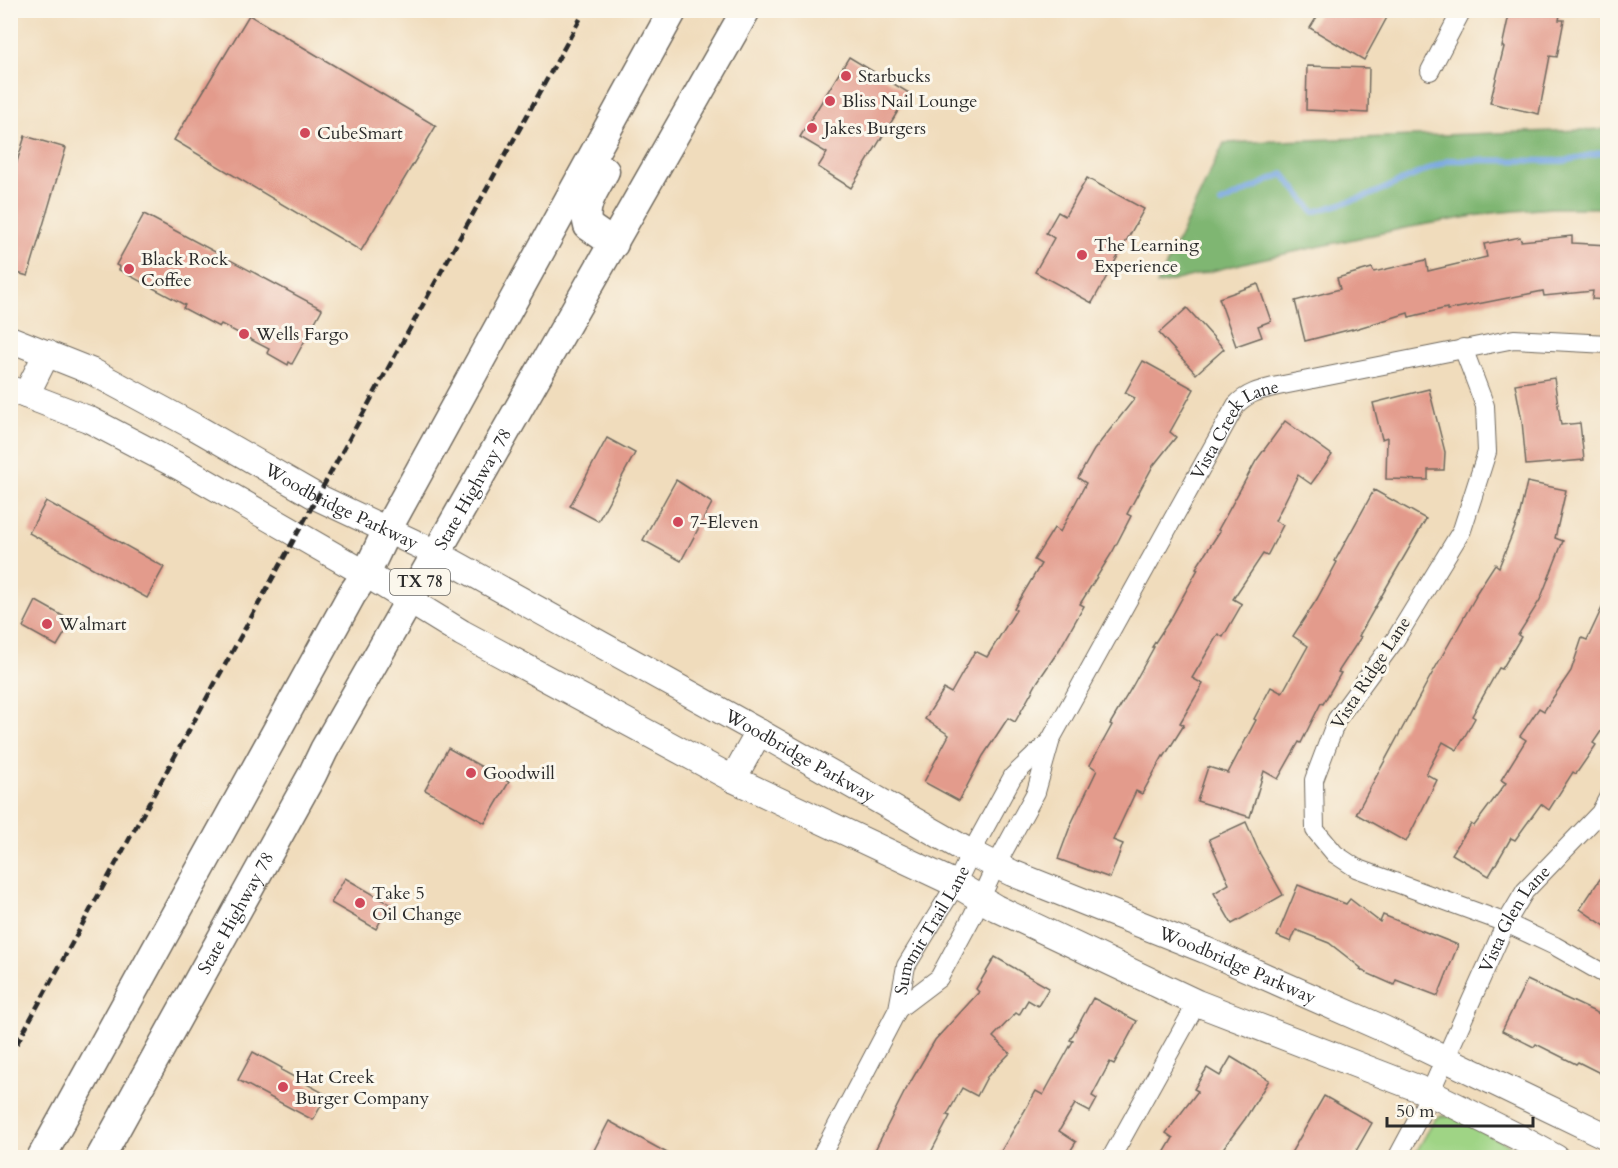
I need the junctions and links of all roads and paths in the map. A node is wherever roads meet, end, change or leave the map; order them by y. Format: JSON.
{"nodes":[{"id":1,"x":746,"y":10,"type":"edge"},
{"id":2,"x":1462,"y":10,"type":"edge"},
{"id":3,"x":667,"y":22,"type":"edge"},
{"id":4,"x":1430,"y":71,"type":"dead end"},
{"id":5,"x":614,"y":244,"type":"junction"},
{"id":6,"x":10,"y":339,"type":"edge"},
{"id":7,"x":1608,"y":344,"type":"edge"},
{"id":8,"x":1463,"y":348,"type":"junction"},
{"id":9,"x":47,"y":353,"type":"junction"},
{"id":10,"x":18,"y":392,"type":"edge"},
{"id":11,"x":387,"y":530,"type":"junction"},
{"id":12,"x":436,"y":553,"type":"junction"},
{"id":13,"x":366,"y":574,"type":"junction"},
{"id":14,"x":409,"y":600,"type":"junction"},
{"id":15,"x":759,"y":732,"type":"junction"},
{"id":16,"x":1051,"y":740,"type":"junction"},
{"id":17,"x":733,"y":779,"type":"junction"},
{"id":18,"x":1608,"y":798,"type":"edge"},
{"id":19,"x":970,"y":853,"type":"junction"},
{"id":20,"x":996,"y":865,"type":"junction"},
{"id":21,"x":956,"y":884,"type":"junction"},
{"id":22,"x":980,"y":899,"type":"junction"},
{"id":23,"x":1506,"y":923,"type":"junction"},
{"id":24,"x":1608,"y":976,"type":"edge"},
{"id":25,"x":1197,"y":1003,"type":"junction"},
{"id":26,"x":898,"y":1009,"type":"junction"},
{"id":27,"x":1447,"y":1057,"type":"junction"},
{"id":28,"x":1430,"y":1093,"type":"junction"},
{"id":29,"x":1608,"y":1137,"type":"edge"},
{"id":30,"x":49,"y":1155,"type":"edge"},
{"id":31,"x":100,"y":1158,"type":"edge"},
{"id":32,"x":820,"y":1158,"type":"edge"},
{"id":33,"x":1112,"y":1158,"type":"edge"},
{"id":34,"x":1397,"y":1158,"type":"edge"},
{"id":35,"x":1556,"y":1158,"type":"edge"}],
"edges":[{"from":1,"to":5,"type":"main road","name":"State Highway 78","number":"TX 78"},
{"from":2,"to":4,"type":"street"},
{"from":3,"to":5,"type":"main road"},
{"from":3,"to":11,"type":"main road","number":"TX 78"},
{"from":5,"to":12,"type":"main road","name":"State Highway 78","number":"TX 78"},
{"from":6,"to":9,"type":"main road","name":"Woodbridge Parkway"},
{"from":7,"to":8,"type":"street","name":"Vista Creek Lane"},
{"from":8,"to":16,"type":"street","name":"Vista Creek Lane"},
{"from":8,"to":23,"type":"street","name":"Vista Ridge Lane"},
{"from":9,"to":10,"type":"main road"},
{"from":9,"to":11,"type":"main road","name":"Woodbridge Parkway"},
{"from":10,"to":13,"type":"main road"},
{"from":11,"to":12,"type":"main road","name":"Woodbridge Parkway"},
{"from":11,"to":13,"type":"main road","number":"TX 78"},
{"from":12,"to":14,"type":"main road","name":"State Highway 78","number":"TX 78"},
{"from":12,"to":15,"type":"main road","name":"Woodbridge Parkway"},
{"from":13,"to":14,"type":"main road"},
{"from":13,"to":30,"type":"main road","number":"TX 78"},
{"from":14,"to":17,"type":"main road"},
{"from":14,"to":31,"type":"main road","name":"State Highway 78","number":"TX 78"},
{"from":15,"to":17,"type":"main road"},
{"from":15,"to":19,"type":"main road","name":"Woodbridge Parkway"},
{"from":16,"to":19,"type":"street","name":"Vista Creek Lane"},
{"from":16,"to":20,"type":"street","name":"Vista Creek Lane"},
{"from":17,"to":21,"type":"main road"},
{"from":18,"to":23,"type":"street","name":"Vista Glen Lane"},
{"from":19,"to":20,"type":"main road","name":"Woodbridge Parkway"},
{"from":19,"to":21,"type":"street","name":"Summit Trail Lane"},
{"from":20,"to":22,"type":"street","name":"Summit Trail Lane"},
{"from":20,"to":27,"type":"main road","name":"Woodbridge Parkway"},
{"from":21,"to":22,"type":"main road"},
{"from":21,"to":26,"type":"street","name":"Summit Trail Lane"},
{"from":22,"to":25,"type":"main road"},
{"from":22,"to":26,"type":"street","name":"Summit Trail Lane"},
{"from":23,"to":24,"type":"street","name":"Vista Ridge Lane"},
{"from":23,"to":27,"type":"street","name":"Vista Glen Lane"},
{"from":25,"to":28,"type":"main road"},
{"from":25,"to":33,"type":"street"},
{"from":26,"to":32,"type":"street","name":"Summit Trail Lane"},
{"from":27,"to":28,"type":"street","name":"Vista Glen Lane"},
{"from":27,"to":29,"type":"main road","name":"Woodbridge Parkway"},
{"from":28,"to":34,"type":"street","name":"Vista Glen Lane"},
{"from":28,"to":35,"type":"main road"}]}
